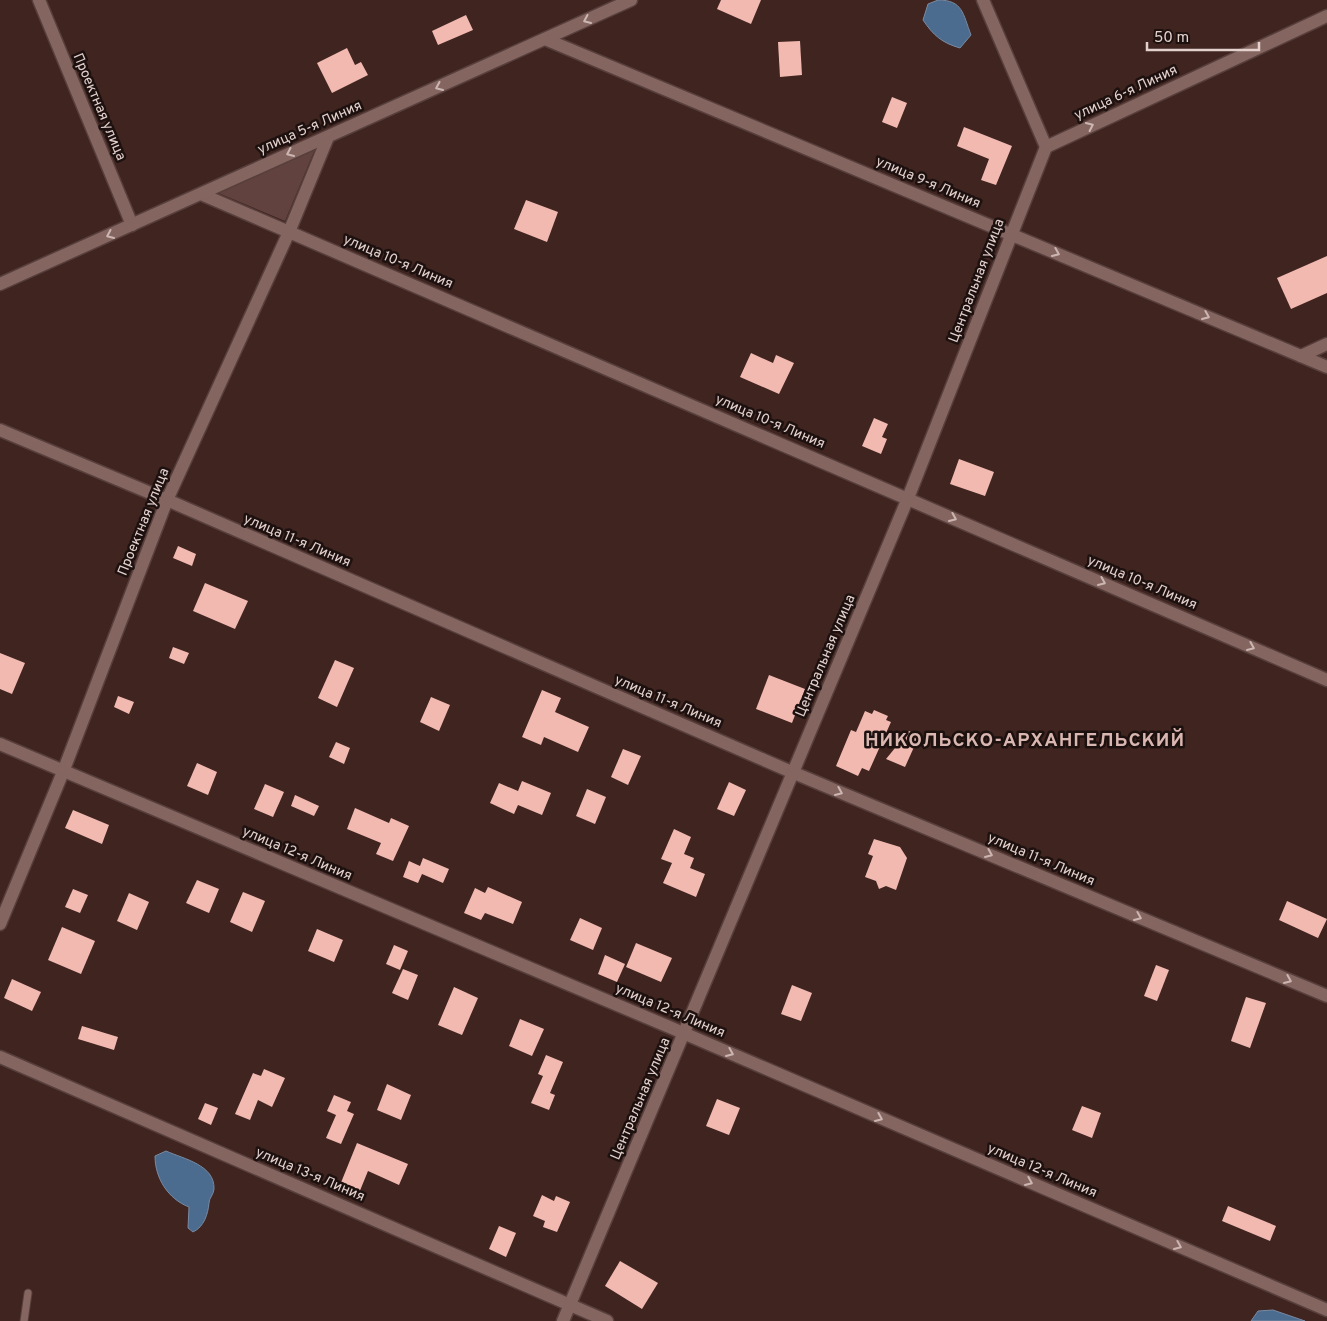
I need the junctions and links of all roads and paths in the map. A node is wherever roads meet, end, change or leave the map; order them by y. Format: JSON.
{"nodes":[{"id":1,"x":39,"y":0,"type":"edge"},
{"id":2,"x":631,"y":0,"type":"edge"},
{"id":3,"x":983,"y":0,"type":"edge"},
{"id":4,"x":1327,"y":16,"type":"edge"},
{"id":5,"x":545,"y":39,"type":"junction"},
{"id":6,"x":328,"y":137,"type":"junction"},
{"id":7,"x":1046,"y":147,"type":"junction"},
{"id":8,"x":201,"y":194,"type":"junction"},
{"id":9,"x":132,"y":225,"type":"junction"},
{"id":10,"x":289,"y":232,"type":"junction"},
{"id":11,"x":1011,"y":234,"type":"junction"},
{"id":12,"x":0,"y":284,"type":"edge"},
{"id":13,"x":1327,"y":344,"type":"edge"},
{"id":14,"x":1301,"y":356,"type":"junction"},
{"id":15,"x":1327,"y":367,"type":"edge"},
{"id":16,"x":0,"y":430,"type":"edge"},
{"id":17,"x":908,"y":498,"type":"junction"},
{"id":18,"x":167,"y":500,"type":"junction"},
{"id":19,"x":1327,"y":680,"type":"edge"},
{"id":20,"x":0,"y":744,"type":"edge"},
{"id":21,"x":63,"y":772,"type":"junction"},
{"id":22,"x":794,"y":773,"type":"junction"},
{"id":23,"x":0,"y":924,"type":"edge"},
{"id":24,"x":1327,"y":996,"type":"edge"},
{"id":25,"x":685,"y":1034,"type":"junction"},
{"id":26,"x":0,"y":1057,"type":"edge"},
{"id":27,"x":28,"y":1293,"type":"dead end"},
{"id":28,"x":570,"y":1305,"type":"junction"},
{"id":29,"x":1327,"y":1310,"type":"edge"},
{"id":30,"x":24,"y":1321,"type":"edge"},
{"id":31,"x":563,"y":1321,"type":"edge"},
{"id":32,"x":607,"y":1321,"type":"edge"}],
"edges":[{"from":1,"to":9,"type":"street","name":"Проектная улица"},
{"from":2,"to":5,"type":"street","name":"улица 5-я Линия","one_way":true},
{"from":3,"to":7,"type":"street"},
{"from":7,"to":4,"type":"street","name":"улица 6-я Линия","one_way":true},
{"from":5,"to":6,"type":"street","name":"улица 5-я Линия","one_way":true},
{"from":5,"to":11,"type":"street","name":"улица 9-я Линия"},
{"from":6,"to":8,"type":"street","name":"улица 5-я Линия","one_way":true},
{"from":6,"to":10,"type":"street","name":"Проектная улица"},
{"from":7,"to":11,"type":"street","name":"Центральная улица"},
{"from":8,"to":9,"type":"street","name":"улица 5-я Линия"},
{"from":8,"to":10,"type":"street","name":"улица 10-я Линия"},
{"from":9,"to":12,"type":"street","name":"улица 5-я Линия","one_way":true},
{"from":10,"to":17,"type":"street","name":"улица 10-я Линия"},
{"from":10,"to":18,"type":"street","name":"Проектная улица"},
{"from":11,"to":14,"type":"street","name":"улица 9-я Линия","one_way":true},
{"from":11,"to":17,"type":"street","name":"Центральная улица"},
{"from":13,"to":14,"type":"street"},
{"from":14,"to":15,"type":"street","name":"улица 9-я Линия"},
{"from":16,"to":18,"type":"street","name":"улица 11-я Линия"},
{"from":17,"to":19,"type":"street","name":"улица 10-я Линия","one_way":true},
{"from":17,"to":22,"type":"street","name":"Центральная улица"},
{"from":18,"to":21,"type":"street","name":"Проектная улица"},
{"from":18,"to":22,"type":"street","name":"улица 11-я Линия"},
{"from":20,"to":21,"type":"street","name":"улица 12-я Линия"},
{"from":21,"to":23,"type":"street","name":"Проектная улица"},
{"from":21,"to":25,"type":"street","name":"улица 12-я Линия"},
{"from":22,"to":24,"type":"street","name":"улица 11-я Линия","one_way":true},
{"from":22,"to":25,"type":"street","name":"Центральная улица"},
{"from":25,"to":28,"type":"street","name":"Центральная улица"},
{"from":25,"to":29,"type":"street","name":"улица 12-я Линия","one_way":true},
{"from":26,"to":28,"type":"street","name":"улица 13-я Линия"},
{"from":27,"to":30,"type":"lane"},
{"from":28,"to":31,"type":"street","name":"Центральная улица"},
{"from":28,"to":32,"type":"street","name":"улица 13-я Линия"}]}
